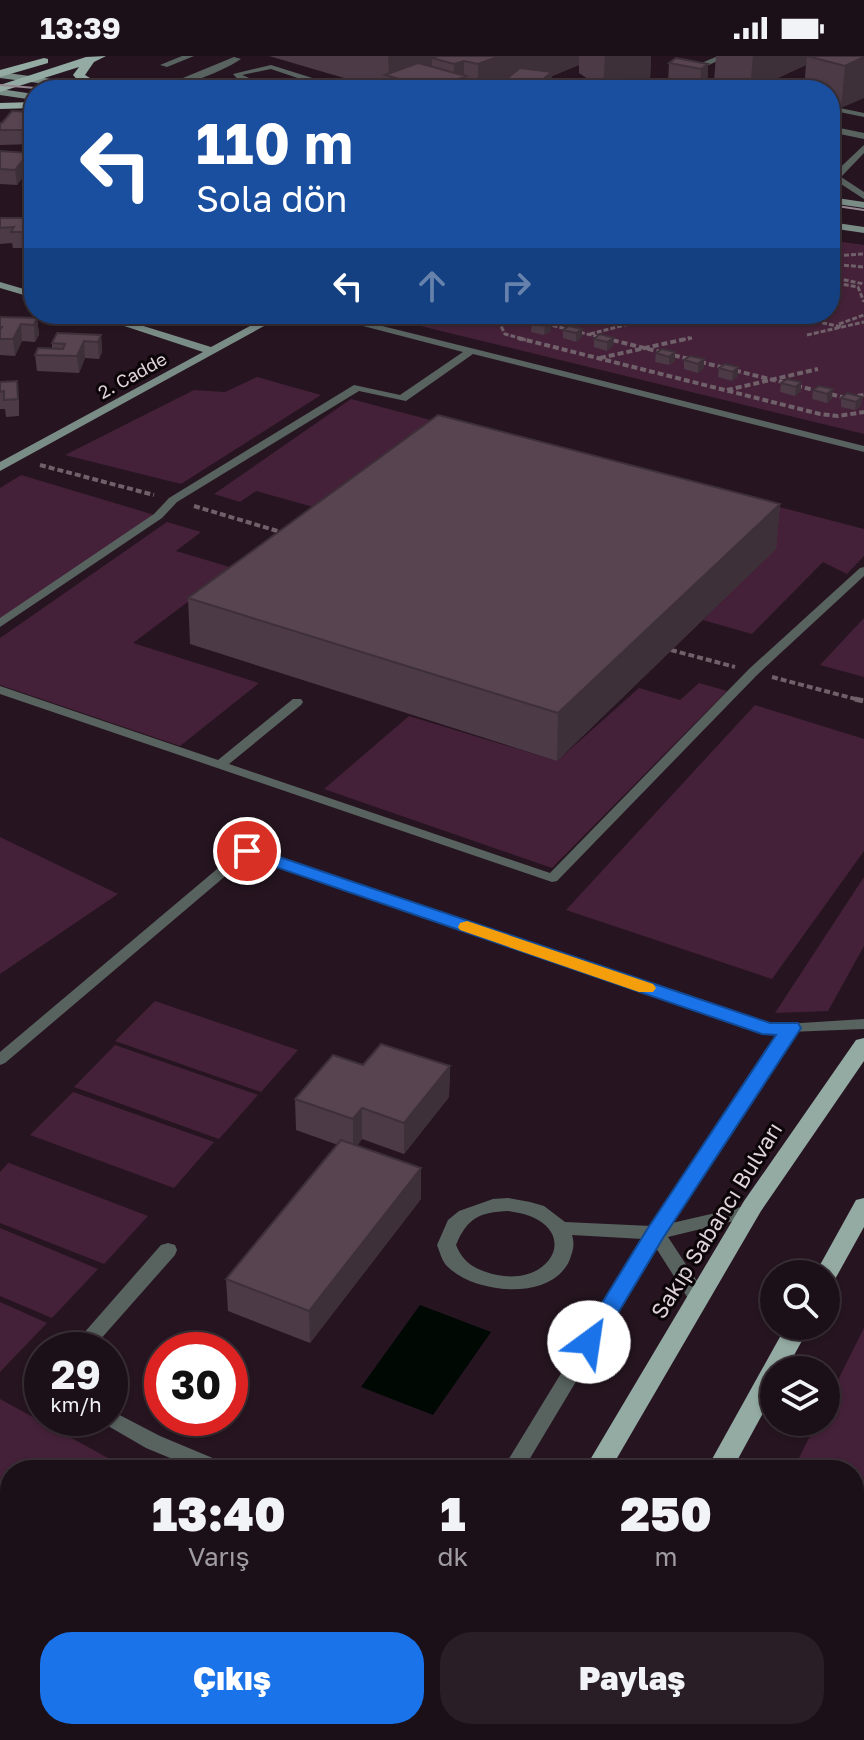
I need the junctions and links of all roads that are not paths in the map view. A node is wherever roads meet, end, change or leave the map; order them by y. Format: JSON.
{"nodes":[{"id":1,"x":58,"y":56,"type":"edge"},
{"id":2,"x":190,"y":56,"type":"edge"},
{"id":3,"x":724,"y":56,"type":"edge"},
{"id":4,"x":95,"y":58,"type":"edge"},
{"id":5,"x":237,"y":59,"type":"dead end"},
{"id":6,"x":164,"y":65,"type":"dead end"},
{"id":7,"x":0,"y":68,"type":"edge"},
{"id":8,"x":0,"y":74,"type":"edge"},
{"id":9,"x":32,"y":78,"type":"junction"},
{"id":10,"x":27,"y":80,"type":"edge"},
{"id":11,"x":45,"y":80,"type":"edge"},
{"id":12,"x":83,"y":80,"type":"edge"},
{"id":13,"x":192,"y":80,"type":"edge"},
{"id":14,"x":246,"y":80,"type":"edge"},
{"id":15,"x":311,"y":80,"type":"edge"},
{"id":16,"x":688,"y":80,"type":"edge"},
{"id":17,"x":24,"y":81,"type":"edge"},
{"id":18,"x":0,"y":90,"type":"edge"},
{"id":19,"x":24,"y":95,"type":"edge"},
{"id":20,"x":24,"y":105,"type":"edge"},
{"id":21,"x":0,"y":106,"type":"edge"},
{"id":22,"x":840,"y":110,"type":"edge"},
{"id":23,"x":864,"y":115,"type":"edge"},
{"id":24,"x":840,"y":131,"type":"edge"},
{"id":25,"x":864,"y":136,"type":"edge"},
{"id":26,"x":864,"y":148,"type":"edge"},
{"id":27,"x":840,"y":170,"type":"edge"},
{"id":28,"x":840,"y":182,"type":"edge"},
{"id":29,"x":864,"y":196,"type":"edge"},
{"id":30,"x":840,"y":201,"type":"edge"},
{"id":31,"x":864,"y":205,"type":"edge"},
{"id":32,"x":840,"y":217,"type":"edge"},
{"id":33,"x":864,"y":221,"type":"edge"},
{"id":34,"x":840,"y":226,"type":"edge"},
{"id":35,"x":864,"y":230,"type":"edge"},
{"id":36,"x":0,"y":285,"type":"edge"},
{"id":37,"x":24,"y":292,"type":"edge"},
{"id":38,"x":126,"y":324,"type":"edge"},
{"id":39,"x":262,"y":324,"type":"edge"},
{"id":40,"x":362,"y":324,"type":"edge"},
{"id":41,"x":213,"y":351,"type":"junction"},
{"id":42,"x":471,"y":351,"type":"junction"},
{"id":43,"x":864,"y":449,"type":"edge"},
{"id":44,"x":0,"y":467,"type":"edge"},
{"id":45,"x":864,"y":570,"type":"edge"},
{"id":46,"x":0,"y":623,"type":"edge"},
{"id":47,"x":0,"y":690,"type":"edge"},
{"id":48,"x":297,"y":702,"type":"dead end"},
{"id":49,"x":220,"y":765,"type":"junction"},
{"id":50,"x":864,"y":1024,"type":"edge"},
{"id":51,"x":791,"y":1028,"type":"junction"},
{"id":52,"x":864,"y":1045,"type":"edge"},
{"id":53,"x":0,"y":1060,"type":"edge"},
{"id":54,"x":864,"y":1206,"type":"edge"},
{"id":55,"x":750,"y":1211,"type":"junction"},
{"id":56,"x":560,"y":1228,"type":"junction"},
{"id":57,"x":656,"y":1233,"type":"junction"},
{"id":58,"x":168,"y":1250,"type":"dead end"},
{"id":59,"x":834,"y":1260,"type":"edge"},
{"id":60,"x":698,"y":1298,"type":"junction"},
{"id":61,"x":95,"y":1332,"type":"edge"},
{"id":62,"x":790,"y":1340,"type":"edge"},
{"id":63,"x":128,"y":1428,"type":"edge"},
{"id":64,"x":196,"y":1460,"type":"edge"},
{"id":65,"x":518,"y":1460,"type":"edge"},
{"id":66,"x":603,"y":1460,"type":"edge"},
{"id":67,"x":724,"y":1460,"type":"edge"}],
"edges":[{"from":1,"to":7,"type":"main road"},
{"from":1,"to":8,"type":"main road"},
{"from":2,"to":6,"type":"lane"},
{"from":3,"to":16,"type":"lane"},
{"from":4,"to":9,"type":"main road"},
{"from":4,"to":12,"type":"main road"},
{"from":5,"to":13,"type":"street"},
{"from":8,"to":9,"type":"street"},
{"from":9,"to":10,"type":"main road"},
{"from":9,"to":11,"type":"street"},
{"from":14,"to":15,"type":"lane"},
{"from":17,"to":18,"type":"main road"},
{"from":18,"to":19,"type":"street"},
{"from":20,"to":21,"type":"main road"},
{"from":22,"to":23,"type":"lane"},
{"from":24,"to":25,"type":"street"},
{"from":26,"to":27,"type":"street"},
{"from":28,"to":29,"type":"street"},
{"from":30,"to":31,"type":"street"},
{"from":32,"to":33,"type":"street"},
{"from":34,"to":35,"type":"street"},
{"from":36,"to":37,"type":"street"},
{"from":38,"to":41,"type":"street"},
{"from":39,"to":41,"type":"street","name":"2. Cadde"},
{"from":40,"to":42,"type":"lane"},
{"from":41,"to":44,"type":"street","name":"2. Cadde"},
{"from":42,"to":43,"type":"lane"},
{"from":42,"to":46,"type":"lane"},
{"from":45,"to":49,"type":"lane"},
{"from":47,"to":49,"type":"lane"},
{"from":48,"to":49,"type":"lane"},
{"from":50,"to":51,"type":"lane"},
{"from":51,"to":53,"type":"lane"},
{"from":51,"to":57,"type":"street"},
{"from":52,"to":55,"type":"main road","name":"Sakıp Sabancı Bulvarı"},
{"from":54,"to":59,"type":"main road"},
{"from":55,"to":57,"type":"street"},
{"from":55,"to":60,"type":"main road","name":"Sakıp Sabancı Bulvarı"},
{"from":56,"to":56,"type":"street"},
{"from":56,"to":57,"type":"street"},
{"from":57,"to":60,"type":"street"},
{"from":57,"to":65,"type":"street"},
{"from":58,"to":61,"type":"street"},
{"from":60,"to":66,"type":"main road","name":"Sakıp Sabancı Bulvarı"},
{"from":62,"to":67,"type":"main road"},
{"from":63,"to":64,"type":"street"}]}
